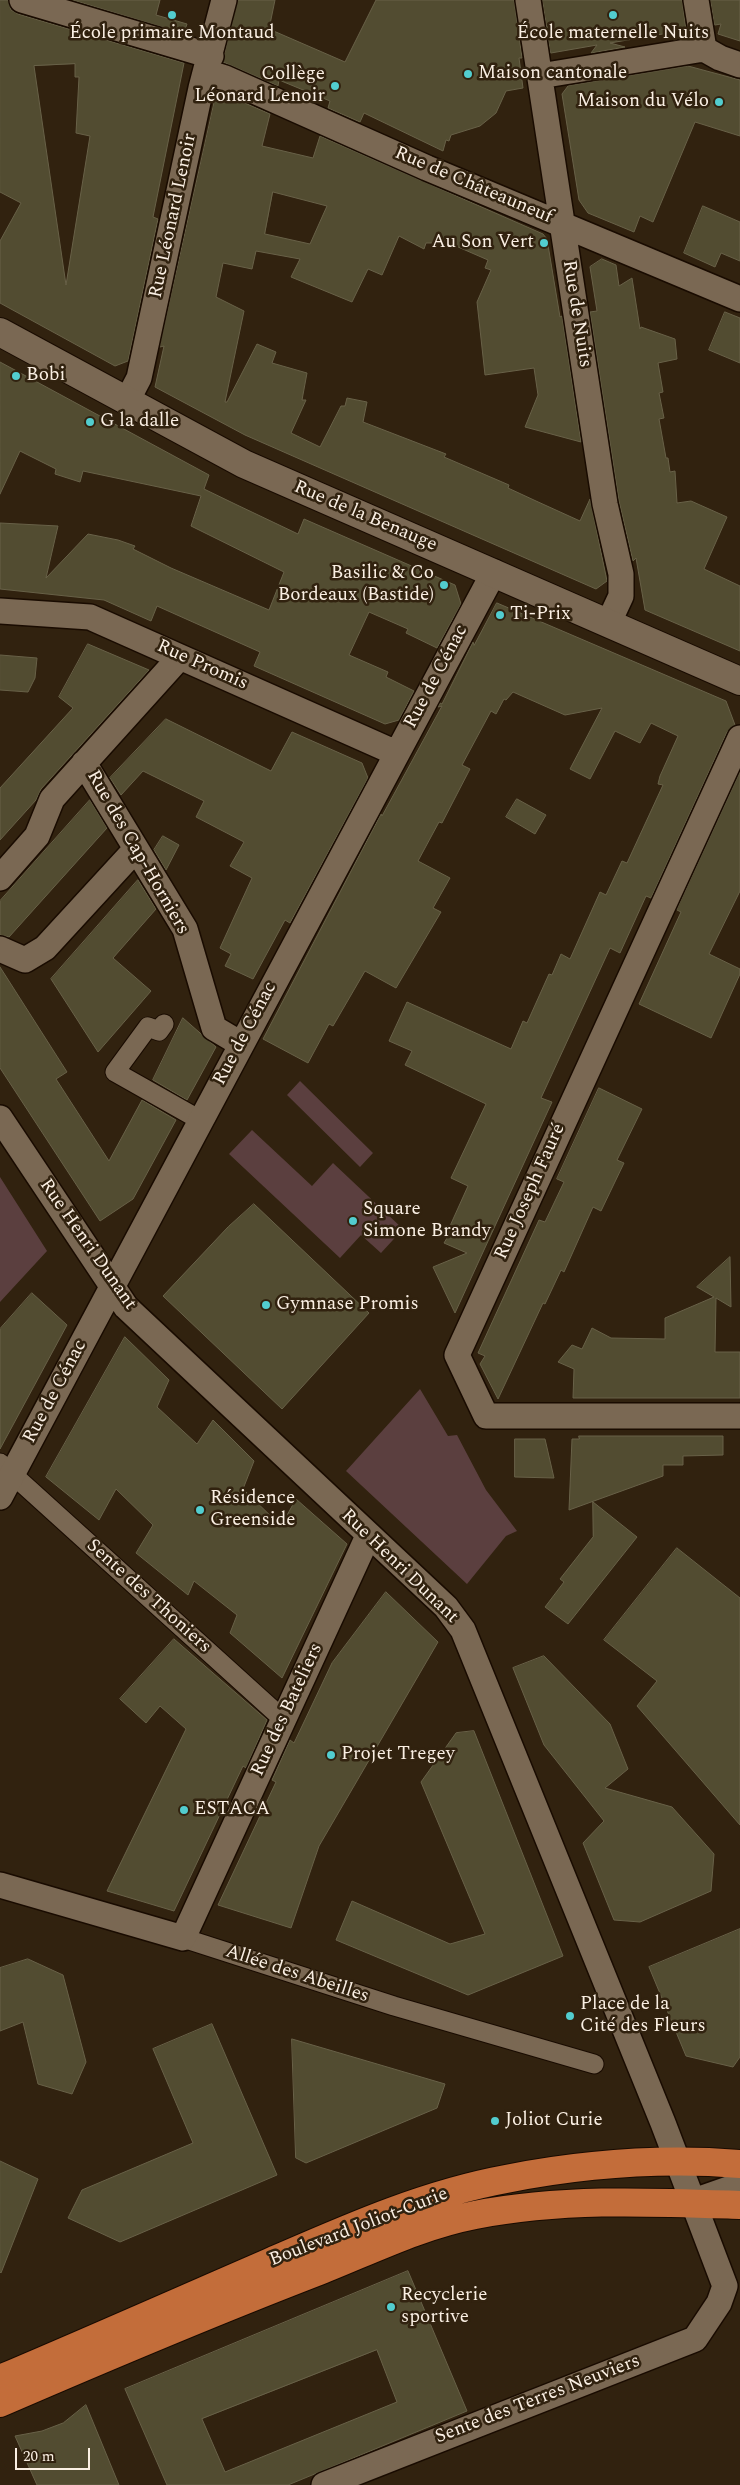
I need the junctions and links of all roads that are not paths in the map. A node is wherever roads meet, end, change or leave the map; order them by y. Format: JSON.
{"nodes":[{"id":1,"x":22,"y":0,"type":"edge"},
{"id":2,"x":224,"y":0,"type":"edge"},
{"id":3,"x":528,"y":0,"type":"edge"},
{"id":4,"x":696,"y":0,"type":"edge"},
{"id":5,"x":704,"y":49,"type":"junction"},
{"id":6,"x":208,"y":64,"type":"junction"},
{"id":7,"x":740,"y":65,"type":"edge"},
{"id":8,"x":540,"y":76,"type":"junction"},
{"id":9,"x":562,"y":223,"type":"junction"},
{"id":10,"x":740,"y":299,"type":"edge"},
{"id":11,"x":0,"y":332,"type":"edge"},
{"id":12,"x":127,"y":401,"type":"junction"},
{"id":13,"x":494,"y":572,"type":"junction"},
{"id":14,"x":0,"y":611,"type":"edge"},
{"id":15,"x":608,"y":624,"type":"junction"},
{"id":16,"x":180,"y":657,"type":"junction"},
{"id":17,"x":740,"y":681,"type":"edge"},
{"id":18,"x":740,"y":738,"type":"edge"},
{"id":19,"x":396,"y":753,"type":"junction"},
{"id":20,"x":84,"y":763,"type":"junction"},
{"id":21,"x":136,"y":849,"type":"junction"},
{"id":22,"x":0,"y":878,"type":"edge"},
{"id":23,"x":0,"y":949,"type":"edge"},
{"id":24,"x":164,"y":1024,"type":"dead end"},
{"id":25,"x":241,"y":1044,"type":"junction"},
{"id":26,"x":0,"y":1118,"type":"edge"},
{"id":27,"x":200,"y":1120,"type":"junction"},
{"id":28,"x":112,"y":1287,"type":"junction"},
{"id":29,"x":740,"y":1416,"type":"edge"},
{"id":30,"x":6,"y":1469,"type":"edge"},
{"id":31,"x":0,"y":1497,"type":"edge"},
{"id":32,"x":368,"y":1536,"type":"junction"},
{"id":33,"x":284,"y":1720,"type":"junction"},
{"id":34,"x":0,"y":1885,"type":"edge"},
{"id":35,"x":183,"y":1938,"type":"junction"},
{"id":36,"x":594,"y":2064,"type":"dead end"},
{"id":37,"x":677,"y":2163,"type":"junction"},
{"id":38,"x":740,"y":2164,"type":"edge"},
{"id":39,"x":740,"y":2188,"type":"edge"},
{"id":40,"x":691,"y":2202,"type":"junction"},
{"id":41,"x":740,"y":2205,"type":"edge"},
{"id":42,"x":725,"y":2286,"type":"joint"},
{"id":43,"x":0,"y":2379,"type":"edge"},
{"id":44,"x":0,"y":2403,"type":"edge"},
{"id":45,"x":324,"y":2485,"type":"edge"}],
"edges":[{"from":1,"to":6,"type":"street","name":"Rue de Châteauneuf"},
{"from":2,"to":6,"type":"street","name":"Rue Léonard Lenoir"},
{"from":3,"to":8,"type":"street","name":"Rue de Nuits"},
{"from":4,"to":5,"type":"street"},
{"from":5,"to":7,"type":"street"},
{"from":5,"to":8,"type":"street"},
{"from":6,"to":9,"type":"street","name":"Rue de Châteauneuf"},
{"from":6,"to":12,"type":"street","name":"Rue Léonard Lenoir"},
{"from":8,"to":9,"type":"street","name":"Rue de Nuits"},
{"from":9,"to":10,"type":"street","name":"Rue de Châteauneuf"},
{"from":9,"to":15,"type":"street","name":"Rue de Nuits"},
{"from":11,"to":12,"type":"main road","name":"Rue de la Benauge"},
{"from":12,"to":13,"type":"main road","name":"Rue de la Benauge"},
{"from":13,"to":15,"type":"main road","name":"Rue de la Benauge"},
{"from":13,"to":19,"type":"street","name":"Rue de Cénac"},
{"from":14,"to":16,"type":"street","name":"Rue Promis"},
{"from":15,"to":17,"type":"main road","name":"Rue de la Benauge"},
{"from":16,"to":19,"type":"street","name":"Rue Promis"},
{"from":16,"to":20,"type":"street"},
{"from":18,"to":29,"type":"street","name":"Rue Joseph Fauré"},
{"from":19,"to":25,"type":"street","name":"Rue de Cénac"},
{"from":20,"to":21,"type":"street","name":"Rue des Cap-Horniers"},
{"from":20,"to":22,"type":"street"},
{"from":21,"to":23,"type":"street"},
{"from":21,"to":25,"type":"street","name":"Rue des Cap-Horniers"},
{"from":24,"to":27,"type":"street"},
{"from":25,"to":27,"type":"street","name":"Rue de Cénac"},
{"from":26,"to":28,"type":"street","name":"Rue Henri Dunant"},
{"from":27,"to":28,"type":"street","name":"Rue de Cénac"},
{"from":28,"to":30,"type":"street","name":"Rue de Cénac"},
{"from":28,"to":32,"type":"street","name":"Rue Henri Dunant"},
{"from":30,"to":31,"type":"street","name":"Rue de Cénac"},
{"from":30,"to":33,"type":"street","name":"Sente des Thoniers"},
{"from":32,"to":33,"type":"street","name":"Rue des Bateliers"},
{"from":32,"to":37,"type":"street","name":"Rue Henri Dunant"},
{"from":33,"to":35,"type":"street","name":"Rue des Bateliers"},
{"from":34,"to":35,"type":"street","name":"Allée des Abeilles"},
{"from":35,"to":36,"type":"street","name":"Allée des Abeilles"},
{"from":37,"to":38,"type":"main road","name":"Boulevard Joliot-Curie"},
{"from":37,"to":40,"type":"street","name":"Rue Henri Dunant"},
{"from":37,"to":43,"type":"main road","name":"Boulevard Joliot-Curie"},
{"from":39,"to":40,"type":"street"},
{"from":40,"to":41,"type":"main road","name":"Boulevard Joliot-Curie"},
{"from":40,"to":42,"type":"street","name":"Rue Henri Dunant"},
{"from":40,"to":44,"type":"main road","name":"Boulevard Joliot-Curie"},
{"from":42,"to":45,"type":"street","name":"Sente des Terres Neuviers"}]}
